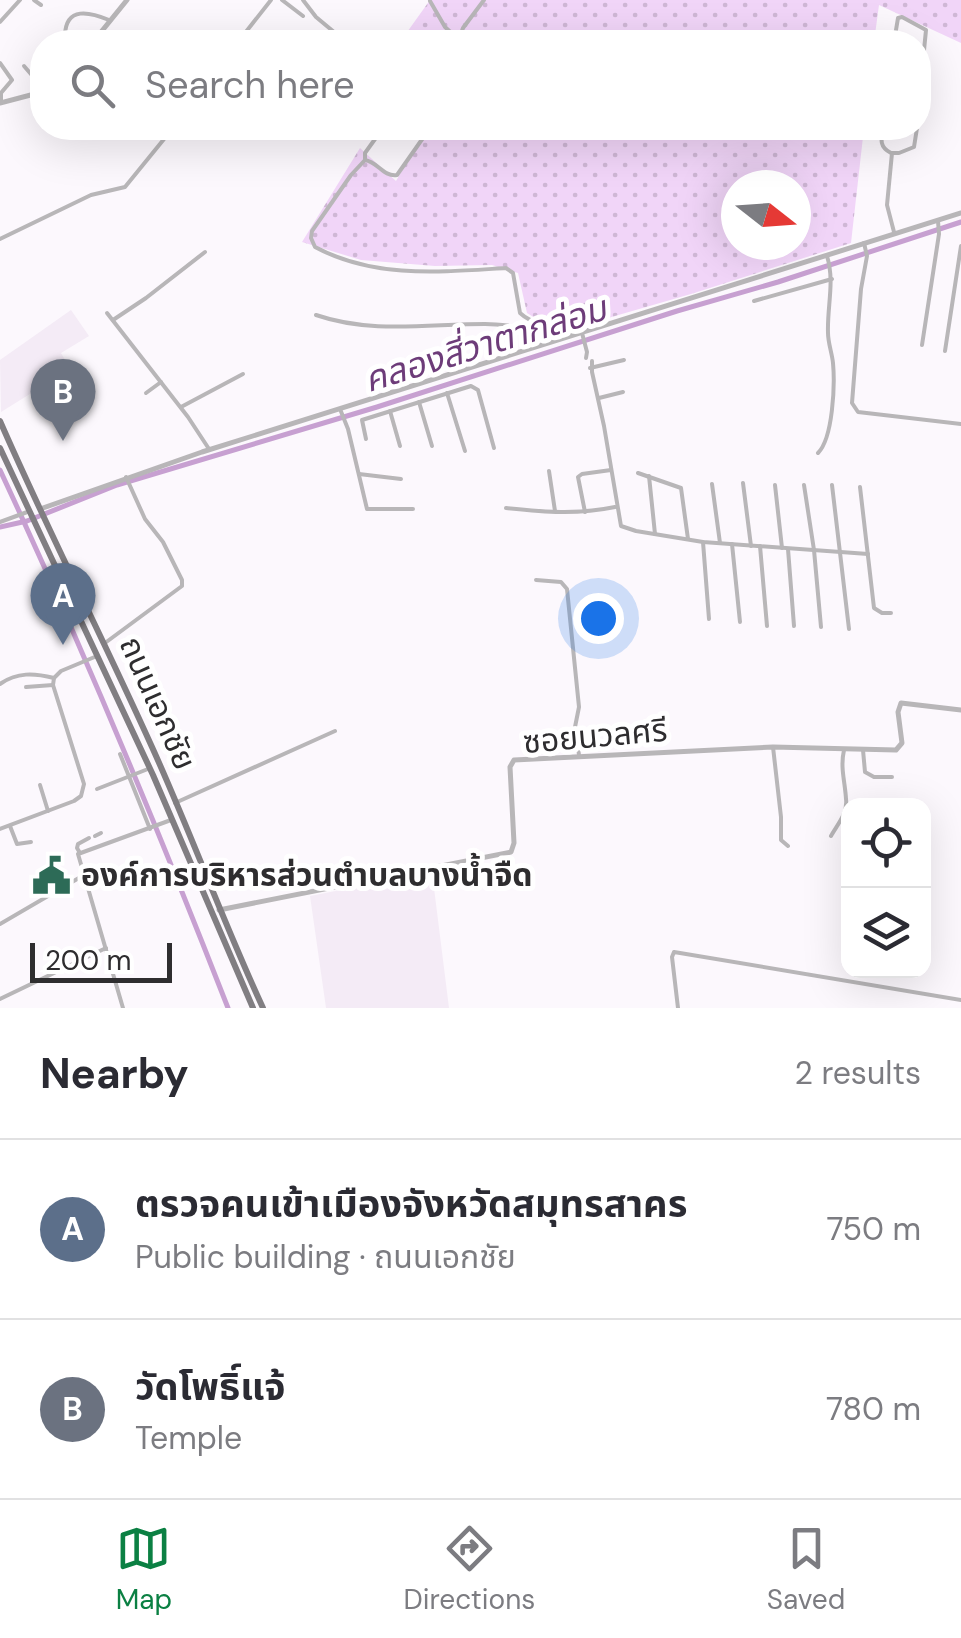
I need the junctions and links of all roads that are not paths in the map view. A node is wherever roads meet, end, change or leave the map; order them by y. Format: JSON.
{"nodes":[{"id":1,"x":20,"y":0,"type":"edge"},
{"id":2,"x":34,"y":0,"type":"edge"},
{"id":3,"x":127,"y":0,"type":"edge"},
{"id":4,"x":270,"y":0,"type":"edge"},
{"id":5,"x":282,"y":0,"type":"edge"},
{"id":6,"x":303,"y":0,"type":"edge"},
{"id":7,"x":430,"y":0,"type":"edge"},
{"id":8,"x":484,"y":0,"type":"edge"},
{"id":9,"x":41,"y":4,"type":"dead end"},
{"id":10,"x":303,"y":16,"type":"dead end"},
{"id":11,"x":111,"y":20,"type":"junction"},
{"id":12,"x":0,"y":22,"type":"edge"},
{"id":13,"x":66,"y":30,"type":"edge"},
{"id":14,"x":103,"y":30,"type":"edge"},
{"id":15,"x":247,"y":30,"type":"edge"},
{"id":16,"x":332,"y":30,"type":"edge"},
{"id":17,"x":448,"y":30,"type":"edge"},
{"id":18,"x":462,"y":30,"type":"edge"},
{"id":19,"x":896,"y":30,"type":"edge"},
{"id":20,"x":926,"y":30,"type":"edge"},
{"id":21,"x":0,"y":62,"type":"edge"},
{"id":22,"x":24,"y":66,"type":"dead end"},
{"id":23,"x":30,"y":74,"type":"edge"},
{"id":24,"x":30,"y":94,"type":"edge"},
{"id":25,"x":1,"y":103,"type":"edge"},
{"id":26,"x":163,"y":140,"type":"edge"},
{"id":27,"x":374,"y":140,"type":"edge"},
{"id":28,"x":422,"y":140,"type":"edge"},
{"id":29,"x":881,"y":140,"type":"edge"},
{"id":30,"x":915,"y":140,"type":"edge"},
{"id":31,"x":892,"y":153,"type":"junction"},
{"id":32,"x":365,"y":160,"type":"junction"},
{"id":33,"x":961,"y":214,"type":"edge"},
{"id":34,"x":939,"y":223,"type":"junction"},
{"id":35,"x":894,"y":234,"type":"junction"},
{"id":36,"x":0,"y":239,"type":"edge"},
{"id":37,"x":961,"y":246,"type":"edge"},
{"id":38,"x":866,"y":249,"type":"junction"},
{"id":39,"x":205,"y":252,"type":"dead end"},
{"id":40,"x":828,"y":259,"type":"junction"},
{"id":41,"x":832,"y":279,"type":"junction"},
{"id":42,"x":754,"y":301,"type":"dead end"},
{"id":43,"x":107,"y":313,"type":"dead end"},
{"id":44,"x":316,"y":315,"type":"dead end"},
{"id":45,"x":113,"y":320,"type":"junction"},
{"id":46,"x":580,"y":333,"type":"junction"},
{"id":47,"x":922,"y":345,"type":"dead end"},
{"id":48,"x":945,"y":351,"type":"dead end"},
{"id":49,"x":624,"y":360,"type":"dead end"},
{"id":50,"x":591,"y":370,"type":"junction"},
{"id":51,"x":243,"y":374,"type":"dead end"},
{"id":52,"x":161,"y":382,"type":"junction"},
{"id":53,"x":623,"y":392,"type":"dead end"},
{"id":54,"x":146,"y":393,"type":"dead end"},
{"id":55,"x":447,"y":393,"type":"junction"},
{"id":56,"x":597,"y":398,"type":"junction"},
{"id":57,"x":418,"y":402,"type":"junction"},
{"id":58,"x":180,"y":407,"type":"junction"},
{"id":59,"x":341,"y":412,"type":"junction"},
{"id":60,"x":390,"y":412,"type":"junction"},
{"id":61,"x":0,"y":422,"type":"edge"},
{"id":62,"x":961,"y":424,"type":"edge"},
{"id":63,"x":366,"y":439,"type":"dead end"},
{"id":64,"x":400,"y":446,"type":"dead end"},
{"id":65,"x":432,"y":446,"type":"dead end"},
{"id":66,"x":494,"y":448,"type":"dead end"},
{"id":67,"x":0,"y":450,"type":"edge"},
{"id":68,"x":210,"y":450,"type":"junction"},
{"id":69,"x":465,"y":451,"type":"dead end"},
{"id":70,"x":818,"y":453,"type":"dead end"},
{"id":71,"x":611,"y":470,"type":"junction"},
{"id":72,"x":549,"y":471,"type":"dead end"},
{"id":73,"x":638,"y":473,"type":"dead end"},
{"id":74,"x":358,"y":474,"type":"junction"},
{"id":75,"x":649,"y":476,"type":"junction"},
{"id":76,"x":126,"y":479,"type":"junction"},
{"id":77,"x":401,"y":479,"type":"dead end"},
{"id":78,"x":743,"y":483,"type":"dead end"},
{"id":79,"x":712,"y":484,"type":"dead end"},
{"id":80,"x":775,"y":485,"type":"dead end"},
{"id":81,"x":832,"y":485,"type":"dead end"},
{"id":82,"x":804,"y":486,"type":"dead end"},
{"id":83,"x":860,"y":487,"type":"dead end"},
{"id":84,"x":616,"y":507,"type":"junction"},
{"id":85,"x":506,"y":508,"type":"dead end"},
{"id":86,"x":413,"y":509,"type":"dead end"},
{"id":87,"x":31,"y":513,"type":"junction"},
{"id":88,"x":556,"y":513,"type":"junction"},
{"id":89,"x":585,"y":513,"type":"junction"},
{"id":90,"x":0,"y":524,"type":"edge"},
{"id":91,"x":43,"y":528,"type":"junction"},
{"id":92,"x":655,"y":534,"type":"junction"},
{"id":93,"x":688,"y":539,"type":"junction"},
{"id":94,"x":703,"y":542,"type":"junction"},
{"id":95,"x":720,"y":543,"type":"junction"},
{"id":96,"x":732,"y":544,"type":"junction"},
{"id":97,"x":751,"y":546,"type":"junction"},
{"id":98,"x":760,"y":546,"type":"junction"},
{"id":99,"x":785,"y":548,"type":"junction"},
{"id":100,"x":814,"y":550,"type":"junction"},
{"id":101,"x":841,"y":552,"type":"junction"},
{"id":102,"x":868,"y":554,"type":"junction"},
{"id":103,"x":536,"y":580,"type":"dead end"},
{"id":104,"x":892,"y":613,"type":"dead end"},
{"id":105,"x":710,"y":619,"type":"dead end"},
{"id":106,"x":740,"y":622,"type":"dead end"},
{"id":107,"x":767,"y":626,"type":"dead end"},
{"id":108,"x":794,"y":626,"type":"dead end"},
{"id":109,"x":821,"y":628,"type":"dead end"},
{"id":110,"x":849,"y":629,"type":"dead end"},
{"id":111,"x":104,"y":643,"type":"junction"},
{"id":112,"x":93,"y":657,"type":"junction"},
{"id":113,"x":54,"y":678,"type":"junction"},
{"id":114,"x":0,"y":684,"type":"edge"},
{"id":115,"x":53,"y":685,"type":"junction"},
{"id":116,"x":26,"y":687,"type":"dead end"},
{"id":117,"x":961,"y":710,"type":"edge"},
{"id":118,"x":336,"y":731,"type":"dead end"},
{"id":119,"x":149,"y":740,"type":"junction"},
{"id":120,"x":139,"y":744,"type":"junction"},
{"id":121,"x":773,"y":747,"type":"junction"},
{"id":122,"x":844,"y":750,"type":"junction"},
{"id":123,"x":863,"y":750,"type":"junction"},
{"id":124,"x":120,"y":754,"type":"dead end"},
{"id":125,"x":578,"y":756,"type":"junction"},
{"id":126,"x":150,"y":768,"type":"junction"},
{"id":127,"x":130,"y":776,"type":"junction"},
{"id":128,"x":892,"y":777,"type":"dead end"},
{"id":129,"x":40,"y":785,"type":"dead end"},
{"id":130,"x":97,"y":789,"type":"dead end"},
{"id":131,"x":175,"y":803,"type":"junction"},
{"id":132,"x":48,"y":811,"type":"junction"},
{"id":133,"x":172,"y":820,"type":"junction"},
{"id":134,"x":10,"y":826,"type":"junction"},
{"id":135,"x":151,"y":828,"type":"junction"},
{"id":136,"x":0,"y":829,"type":"edge"},
{"id":137,"x":95,"y":836,"type":"dead end"},
{"id":138,"x":831,"y":836,"type":"dead end"},
{"id":139,"x":30,"y":842,"type":"dead end"},
{"id":140,"x":788,"y":846,"type":"dead end"},
{"id":141,"x":80,"y":853,"type":"junction"},
{"id":142,"x":84,"y":875,"type":"junction"},
{"id":143,"x":219,"y":910,"type":"junction"},
{"id":144,"x":0,"y":924,"type":"edge"},
{"id":145,"x":106,"y":948,"type":"junction"},
{"id":146,"x":0,"y":999,"type":"edge"},
{"id":147,"x":961,"y":1000,"type":"edge"},
{"id":148,"x":122,"y":1008,"type":"edge"},
{"id":149,"x":253,"y":1008,"type":"edge"},
{"id":150,"x":263,"y":1008,"type":"edge"},
{"id":151,"x":678,"y":1008,"type":"edge"}],
"edges":[{"from":1,"to":12,"type":"street"},
{"from":2,"to":9,"type":"street"},
{"from":3,"to":11,"type":"street"},
{"from":4,"to":15,"type":"street"},
{"from":5,"to":10,"type":"street"},
{"from":6,"to":16,"type":"street"},
{"from":7,"to":17,"type":"street"},
{"from":8,"to":18,"type":"street"},
{"from":11,"to":13,"type":"street"},
{"from":11,"to":14,"type":"street"},
{"from":19,"to":20,"type":"street"},
{"from":21,"to":25,"type":"street"},
{"from":22,"to":23,"type":"street"},
{"from":24,"to":25,"type":"street"},
{"from":26,"to":36,"type":"street"},
{"from":27,"to":32,"type":"street"},
{"from":28,"to":32,"type":"street"},
{"from":29,"to":31,"type":"street"},
{"from":30,"to":31,"type":"street"},
{"from":31,"to":35,"type":"street"},
{"from":32,"to":46,"type":"street"},
{"from":33,"to":34,"type":"street"},
{"from":34,"to":35,"type":"street"},
{"from":34,"to":47,"type":"street"},
{"from":35,"to":38,"type":"street"},
{"from":37,"to":48,"type":"street"},
{"from":38,"to":40,"type":"street"},
{"from":38,"to":62,"type":"street"},
{"from":39,"to":45,"type":"street"},
{"from":40,"to":41,"type":"street"},
{"from":40,"to":46,"type":"street"},
{"from":41,"to":42,"type":"street"},
{"from":41,"to":70,"type":"street"},
{"from":43,"to":45,"type":"street"},
{"from":44,"to":46,"type":"street"},
{"from":45,"to":52,"type":"street"},
{"from":46,"to":50,"type":"street"},
{"from":46,"to":59,"type":"street"},
{"from":49,"to":50,"type":"street"},
{"from":50,"to":56,"type":"street"},
{"from":51,"to":58,"type":"street"},
{"from":52,"to":54,"type":"street"},
{"from":52,"to":58,"type":"street"},
{"from":53,"to":56,"type":"street"},
{"from":55,"to":57,"type":"street"},
{"from":55,"to":66,"type":"street"},
{"from":55,"to":69,"type":"street"},
{"from":56,"to":71,"type":"street"},
{"from":57,"to":60,"type":"street"},
{"from":57,"to":65,"type":"street"},
{"from":58,"to":68,"type":"street"},
{"from":59,"to":68,"type":"street"},
{"from":59,"to":74,"type":"street"},
{"from":60,"to":63,"type":"street"},
{"from":60,"to":64,"type":"street"},
{"from":61,"to":87,"type":"main road","name":"ถนนเอกชัย"},
{"from":67,"to":87,"type":"main road","name":"ถนนเอกชัย"},
{"from":68,"to":76,"type":"street"},
{"from":71,"to":84,"type":"street"},
{"from":71,"to":89,"type":"street"},
{"from":72,"to":88,"type":"street"},
{"from":73,"to":75,"type":"street"},
{"from":74,"to":77,"type":"street"},
{"from":74,"to":86,"type":"street"},
{"from":75,"to":92,"type":"street"},
{"from":75,"to":93,"type":"street"},
{"from":76,"to":87,"type":"street"},
{"from":76,"to":111,"type":"street"},
{"from":78,"to":97,"type":"street"},
{"from":79,"to":95,"type":"street"},
{"from":80,"to":99,"type":"street"},
{"from":81,"to":101,"type":"street"},
{"from":82,"to":100,"type":"street"},
{"from":83,"to":102,"type":"street"},
{"from":84,"to":89,"type":"street"},
{"from":84,"to":92,"type":"street"},
{"from":85,"to":88,"type":"street"},
{"from":87,"to":90,"type":"street"},
{"from":87,"to":91,"type":"main road","name":"ถนนเอกชัย"},
{"from":88,"to":89,"type":"street"},
{"from":91,"to":111,"type":"main road","name":"ถนนเอกชัย"},
{"from":91,"to":112,"type":"main road","name":"ถนนเอกชัย"},
{"from":92,"to":93,"type":"street"},
{"from":93,"to":94,"type":"street"},
{"from":94,"to":95,"type":"street"},
{"from":94,"to":105,"type":"street"},
{"from":95,"to":96,"type":"street"},
{"from":96,"to":97,"type":"street"},
{"from":96,"to":106,"type":"street"},
{"from":97,"to":98,"type":"street"},
{"from":98,"to":99,"type":"street"},
{"from":98,"to":107,"type":"street"},
{"from":99,"to":100,"type":"street"},
{"from":99,"to":108,"type":"street"},
{"from":100,"to":101,"type":"street"},
{"from":100,"to":109,"type":"street"},
{"from":101,"to":102,"type":"street"},
{"from":101,"to":110,"type":"street"},
{"from":102,"to":104,"type":"street"},
{"from":103,"to":125,"type":"street"},
{"from":111,"to":119,"type":"main road","name":"ถนนเอกชัย"},
{"from":112,"to":113,"type":"street"},
{"from":112,"to":120,"type":"main road","name":"ถนนเอกชัย"},
{"from":113,"to":114,"type":"street"},
{"from":113,"to":115,"type":"street"},
{"from":115,"to":116,"type":"street"},
{"from":115,"to":132,"type":"street"},
{"from":117,"to":123,"type":"street","name":"ซอยนวลศรี"},
{"from":118,"to":131,"type":"street"},
{"from":119,"to":120,"type":"main road"},
{"from":119,"to":131,"type":"main road","name":"ถนนเอกชัย"},
{"from":120,"to":126,"type":"main road","name":"ถนนเอกชัย"},
{"from":121,"to":122,"type":"street","name":"ซอยนวลศรี"},
{"from":121,"to":125,"type":"street","name":"ซอยนวลศรี"},
{"from":121,"to":140,"type":"street"},
{"from":122,"to":123,"type":"street","name":"ซอยนวลศรี"},
{"from":122,"to":138,"type":"street"},
{"from":123,"to":128,"type":"street"},
{"from":124,"to":127,"type":"street"},
{"from":125,"to":143,"type":"street","name":"ซอยนวลศรี"},
{"from":126,"to":127,"type":"street"},
{"from":126,"to":133,"type":"main road","name":"ถนนเอกชัย"},
{"from":127,"to":130,"type":"street"},
{"from":127,"to":135,"type":"street"},
{"from":129,"to":132,"type":"street"},
{"from":131,"to":143,"type":"main road","name":"ถนนเอกชัย"},
{"from":132,"to":134,"type":"street"},
{"from":133,"to":135,"type":"street"},
{"from":133,"to":149,"type":"main road","name":"ถนนเอกชัย"},
{"from":134,"to":136,"type":"street"},
{"from":134,"to":139,"type":"street"},
{"from":135,"to":141,"type":"street"},
{"from":137,"to":141,"type":"street"},
{"from":141,"to":142,"type":"street"},
{"from":142,"to":144,"type":"street"},
{"from":142,"to":145,"type":"street"},
{"from":143,"to":150,"type":"main road","name":"ถนนเอกชัย"},
{"from":145,"to":146,"type":"street"},
{"from":145,"to":148,"type":"street"},
{"from":147,"to":151,"type":"street"}]}
